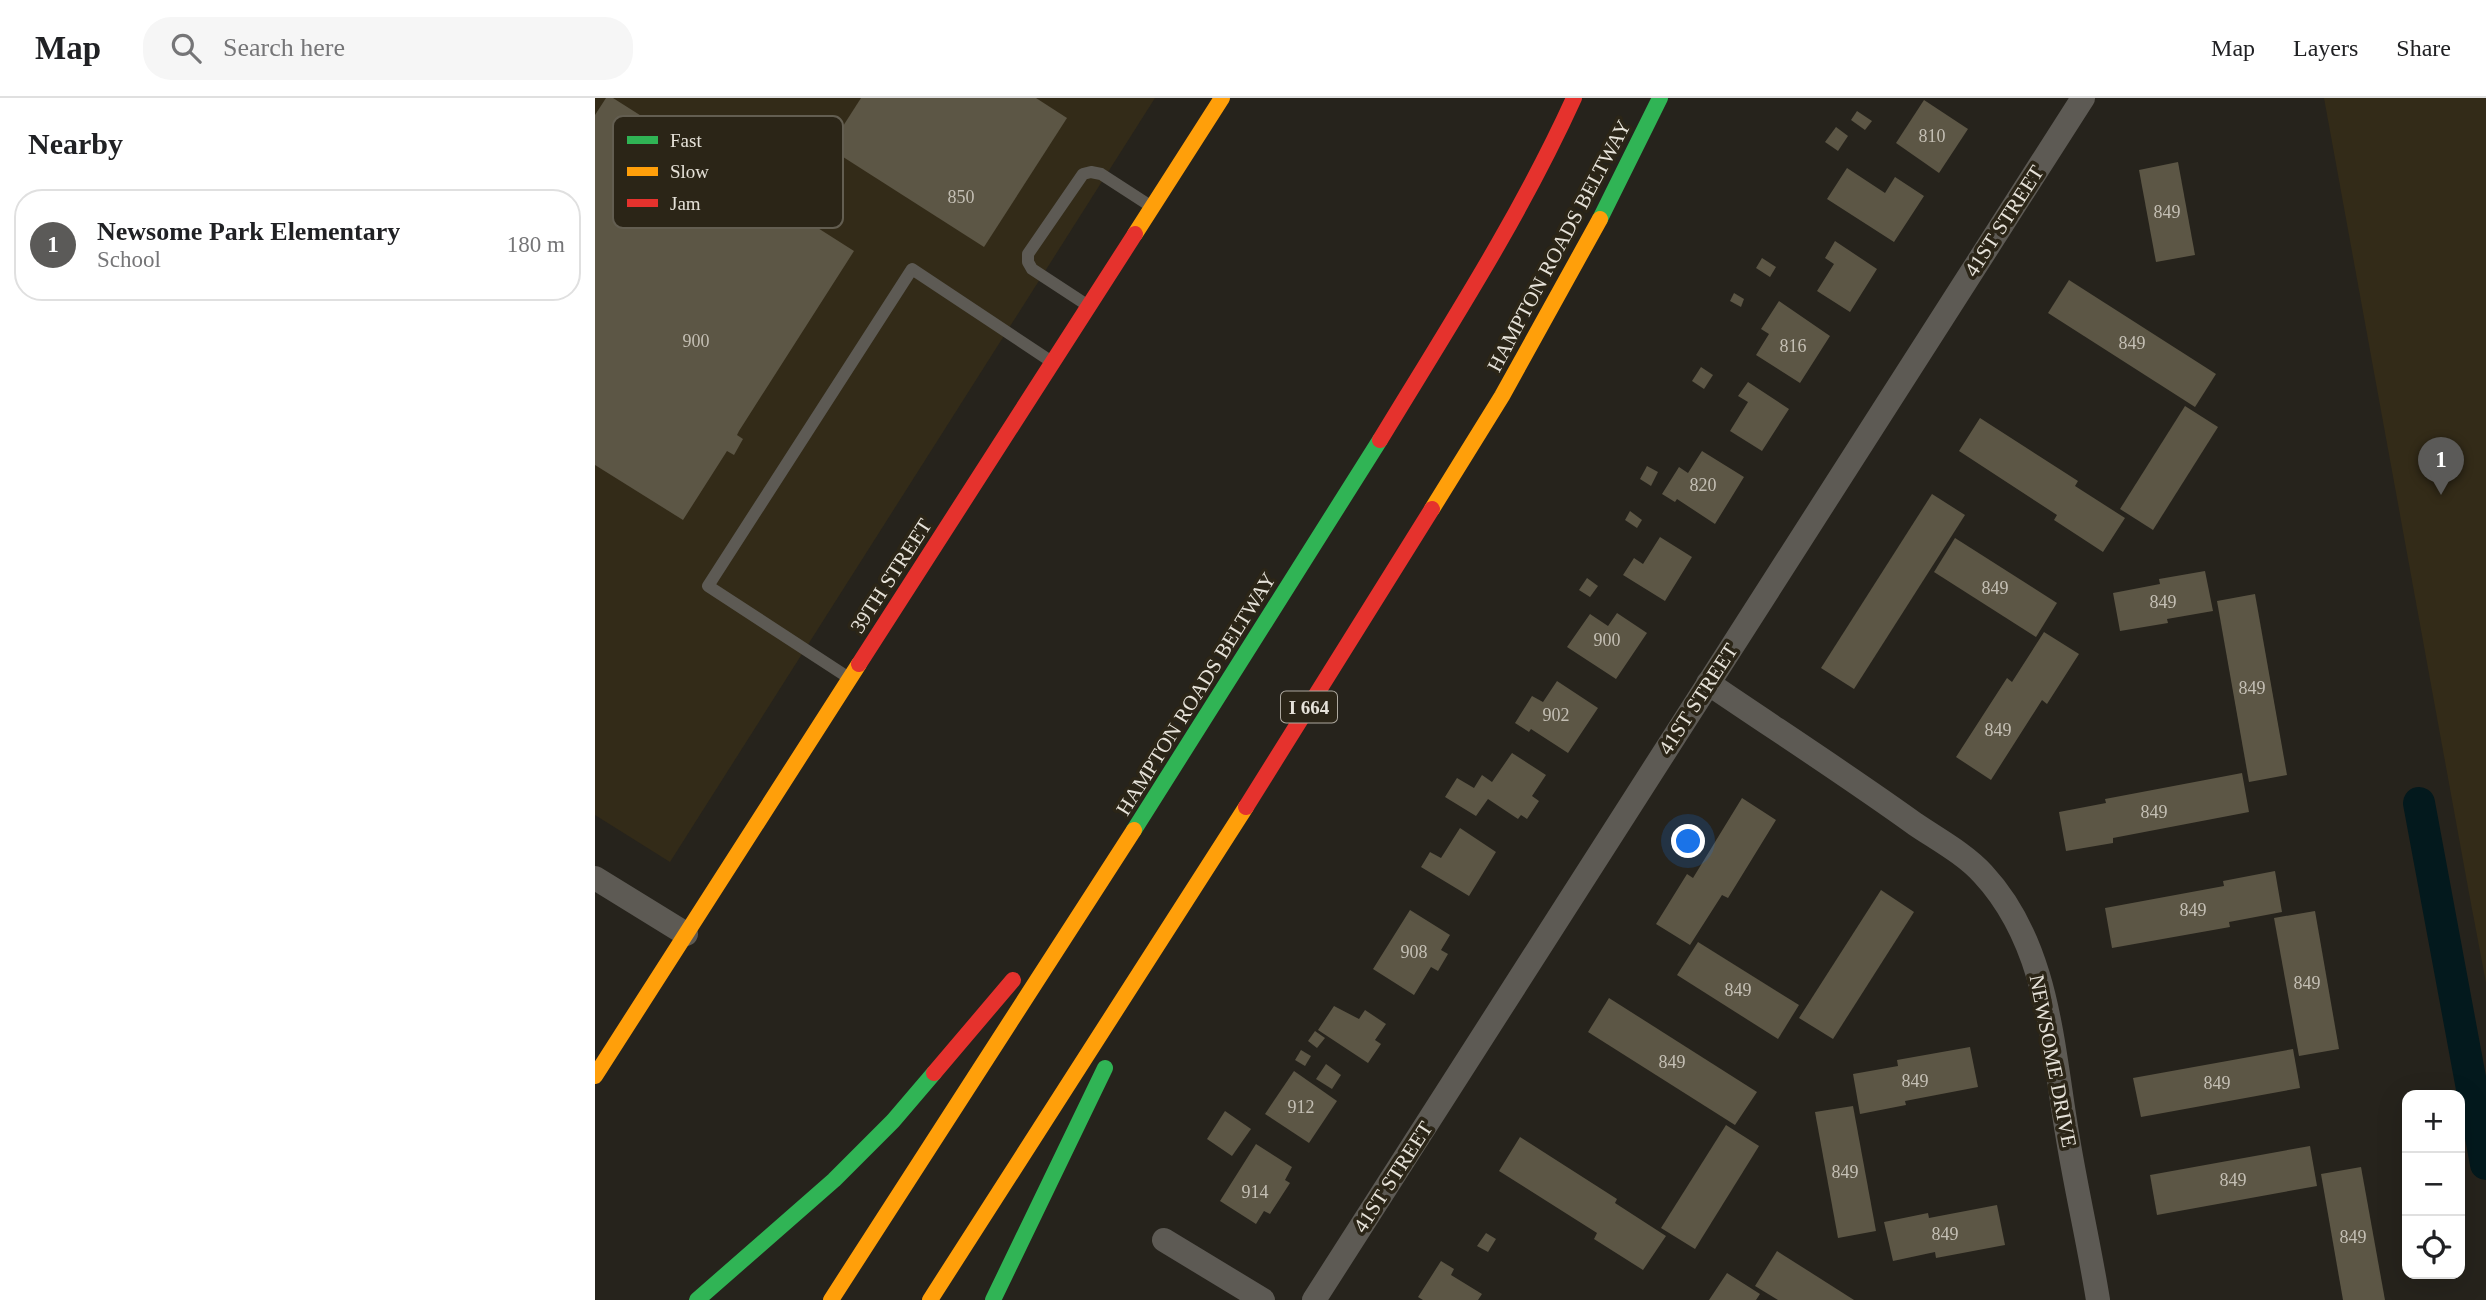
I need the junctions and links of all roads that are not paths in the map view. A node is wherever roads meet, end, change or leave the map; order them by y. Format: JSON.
{"nodes":[{"id":1,"x":1222,"y":98,"type":"edge"},
{"id":2,"x":1574,"y":98,"type":"edge"},
{"id":3,"x":1660,"y":98,"type":"edge"},
{"id":4,"x":2083,"y":98,"type":"edge"},
{"id":5,"x":1152,"y":207,"type":"junction"},
{"id":6,"x":1089,"y":306,"type":"junction"},
{"id":7,"x":1052,"y":363,"type":"junction"},
{"id":8,"x":850,"y":679,"type":"junction"},
{"id":9,"x":1708,"y":683,"type":"junction"},
{"id":10,"x":1112,"y":864,"type":"junction"},
{"id":11,"x":595,"y":878,"type":"edge"},
{"id":12,"x":1177,"y":917,"type":"junction"},
{"id":13,"x":686,"y":934,"type":"junction"},
{"id":14,"x":1124,"y":1028,"type":"dead end"},
{"id":15,"x":1112,"y":1053,"type":"dead end"},
{"id":16,"x":595,"y":1076,"type":"edge"},
{"id":17,"x":1164,"y":1240,"type":"dead end"},
{"id":18,"x":697,"y":1300,"type":"edge"},
{"id":19,"x":831,"y":1300,"type":"edge"},
{"id":20,"x":930,"y":1300,"type":"edge"},
{"id":21,"x":993,"y":1300,"type":"edge"},
{"id":22,"x":1263,"y":1300,"type":"edge"},
{"id":23,"x":1314,"y":1300,"type":"edge"},
{"id":24,"x":2098,"y":1300,"type":"edge"}],
"edges":[{"from":1,"to":5,"type":"main road","name":"39TH STREET"},
{"from":2,"to":10,"type":"main road","name":"HAMPTON ROADS BELTWAY"},
{"from":3,"to":12,"type":"main road","name":"HAMPTON ROADS BELTWAY","number":"I 664"},
{"from":4,"to":9,"type":"street","name":"41ST STREET"},
{"from":5,"to":6,"type":"main road","name":"39TH STREET"},
{"from":5,"to":6,"type":"lane"},
{"from":6,"to":7,"type":"main road","name":"39TH STREET"},
{"from":7,"to":8,"type":"main road","name":"39TH STREET"},
{"from":7,"to":8,"type":"lane"},
{"from":8,"to":13,"type":"main road","name":"39TH STREET"},
{"from":9,"to":23,"type":"street","name":"41ST STREET"},
{"from":9,"to":24,"type":"street","name":"NEWSOME DRIVE"},
{"from":10,"to":18,"type":"main road"},
{"from":10,"to":19,"type":"main road","name":"HAMPTON ROADS BELTWAY"},
{"from":11,"to":13,"type":"street"},
{"from":12,"to":14,"type":"main road"},
{"from":12,"to":20,"type":"main road","name":"HAMPTON ROADS BELTWAY","number":"I 664"},
{"from":13,"to":16,"type":"main road","name":"39TH STREET"},
{"from":15,"to":21,"type":"main road"},
{"from":17,"to":22,"type":"street"}]}
